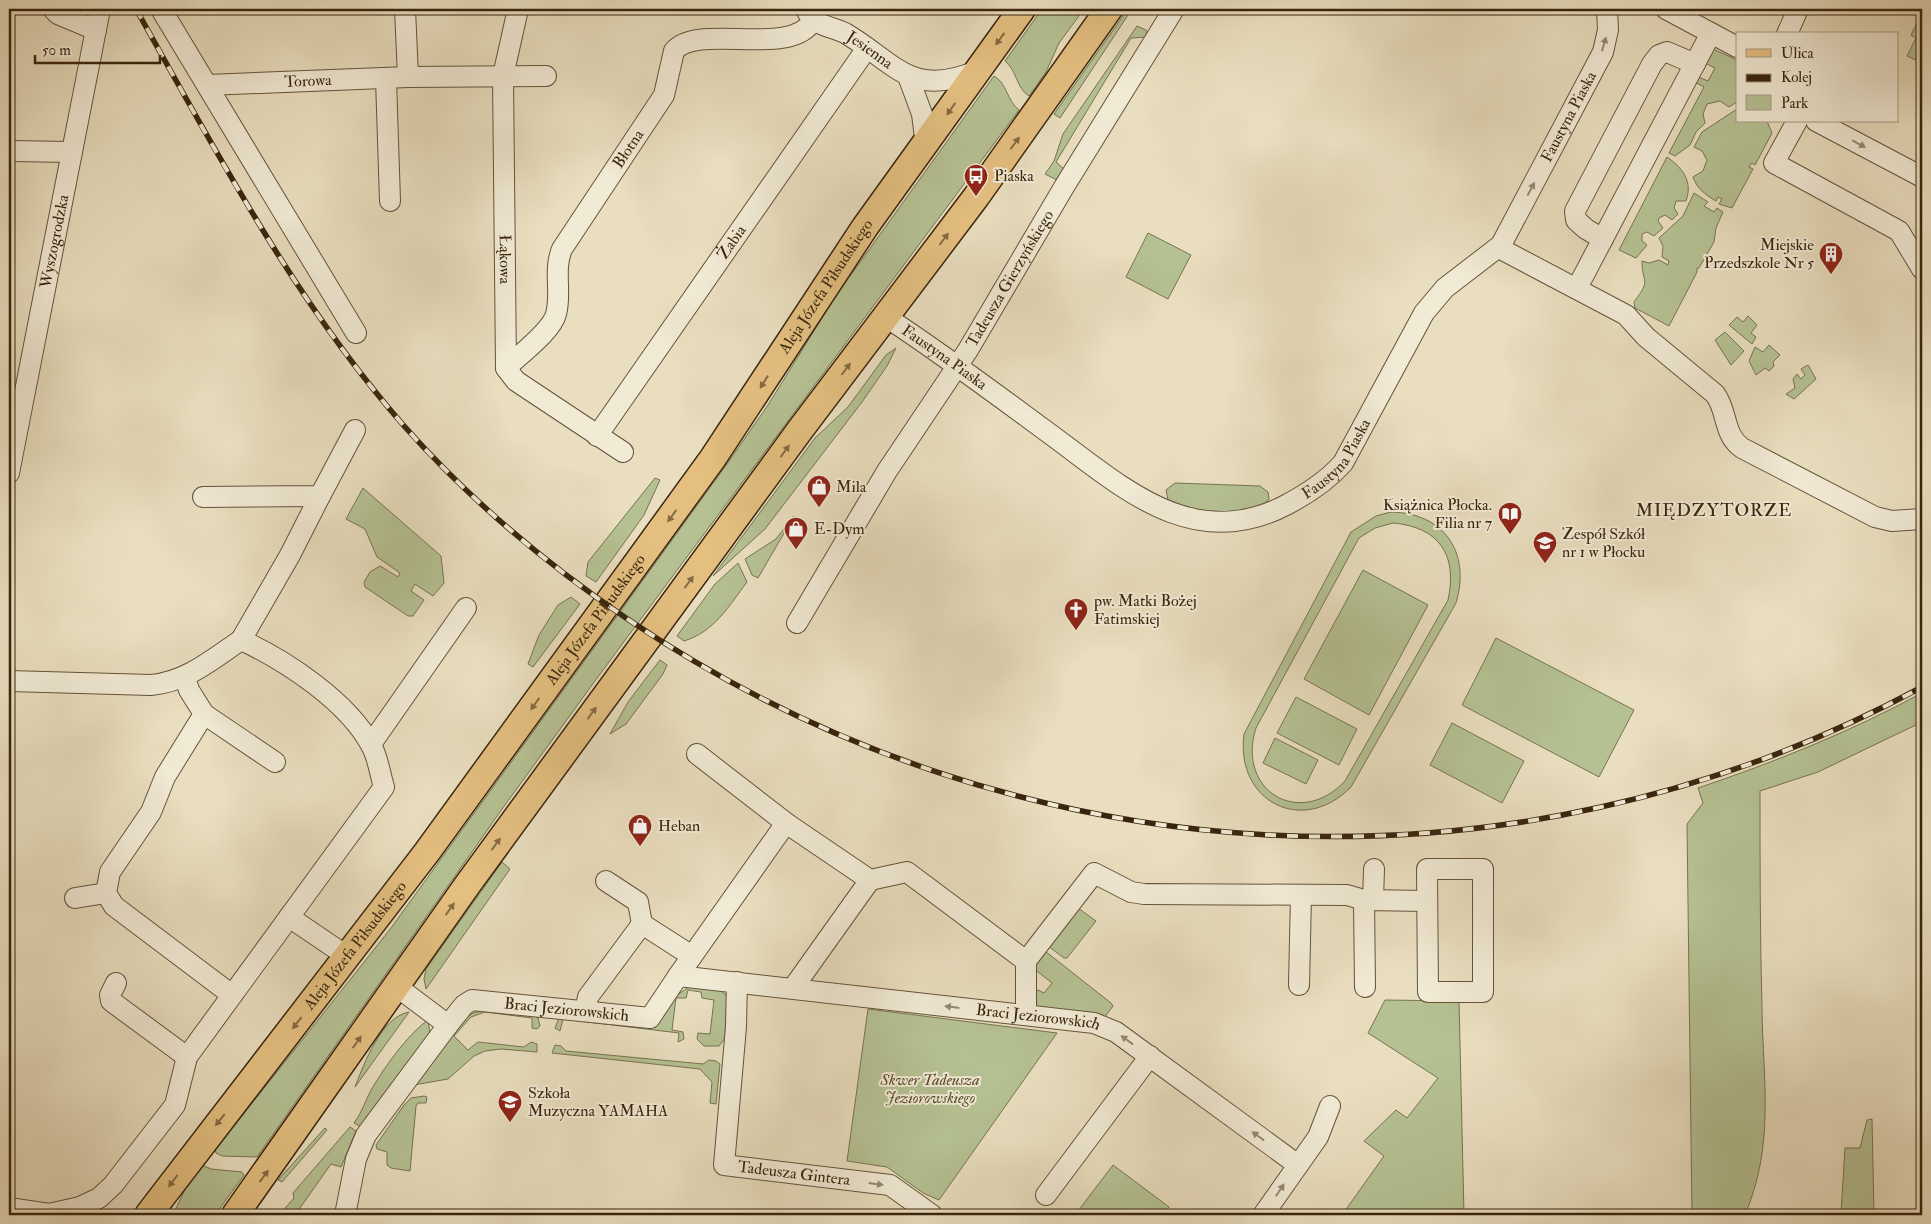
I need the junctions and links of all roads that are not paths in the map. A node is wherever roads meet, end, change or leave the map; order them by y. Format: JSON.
{"nodes":[{"id":1,"x":53,"y":9,"type":"edge"},
{"id":2,"x":100,"y":9,"type":"edge"},
{"id":3,"x":161,"y":9,"type":"edge"},
{"id":4,"x":405,"y":9,"type":"edge"},
{"id":5,"x":518,"y":9,"type":"edge"},
{"id":6,"x":1022,"y":9,"type":"edge"},
{"id":7,"x":1098,"y":9,"type":"edge"},
{"id":8,"x":1109,"y":9,"type":"edge"},
{"id":9,"x":1174,"y":9,"type":"edge"},
{"id":10,"x":1608,"y":9,"type":"edge"},
{"id":11,"x":1666,"y":9,"type":"edge"},
{"id":12,"x":1798,"y":9,"type":"edge"},
{"id":13,"x":810,"y":14,"type":"edge"},
{"id":14,"x":96,"y":30,"type":"junction"},
{"id":15,"x":1788,"y":32,"type":"edge"},
{"id":16,"x":1711,"y":33,"type":"junction"},
{"id":17,"x":1736,"y":46,"type":"edge"},
{"id":18,"x":866,"y":48,"type":"junction"},
{"id":19,"x":1074,"y":60,"type":"junction"},
{"id":20,"x":1694,"y":64,"type":"junction"},
{"id":21,"x":979,"y":70,"type":"junction"},
{"id":22,"x":503,"y":76,"type":"junction"},
{"id":23,"x":546,"y":76,"type":"dead end"},
{"id":24,"x":908,"y":76,"type":"junction"},
{"id":25,"x":408,"y":77,"type":"junction"},
{"id":26,"x":386,"y":78,"type":"junction"},
{"id":27,"x":207,"y":85,"type":"junction"},
{"id":28,"x":1796,"y":122,"type":"edge"},
{"id":29,"x":1818,"y":122,"type":"edge"},
{"id":30,"x":926,"y":145,"type":"junction"},
{"id":31,"x":9,"y":151,"type":"edge"},
{"id":32,"x":72,"y":152,"type":"junction"},
{"id":33,"x":1922,"y":177,"type":"edge"},
{"id":34,"x":390,"y":201,"type":"dead end"},
{"id":35,"x":1603,"y":239,"type":"junction"},
{"id":36,"x":1504,"y":240,"type":"junction"},
{"id":37,"x":1922,"y":269,"type":"edge"},
{"id":38,"x":1577,"y":288,"type":"junction"},
{"id":39,"x":886,"y":316,"type":"junction"},
{"id":40,"x":356,"y":333,"type":"dead end"},
{"id":41,"x":959,"y":365,"type":"junction"},
{"id":42,"x":506,"y":368,"type":"junction"},
{"id":43,"x":355,"y":430,"type":"dead end"},
{"id":44,"x":597,"y":436,"type":"junction"},
{"id":45,"x":623,"y":452,"type":"dead end"},
{"id":46,"x":9,"y":473,"type":"edge"},
{"id":47,"x":320,"y":496,"type":"junction"},
{"id":48,"x":203,"y":497,"type":"dead end"},
{"id":49,"x":1922,"y":519,"type":"edge"},
{"id":50,"x":466,"y":608,"type":"dead end"},
{"id":51,"x":797,"y":623,"type":"dead end"},
{"id":52,"x":241,"y":640,"type":"junction"},
{"id":53,"x":185,"y":677,"type":"junction"},
{"id":54,"x":9,"y":681,"type":"edge"},
{"id":55,"x":204,"y":714,"type":"junction"},
{"id":56,"x":371,"y":744,"type":"junction"},
{"id":57,"x":697,"y":754,"type":"dead end"},
{"id":58,"x":275,"y":762,"type":"dead end"},
{"id":59,"x":786,"y":823,"type":"junction"},
{"id":60,"x":1374,"y":869,"type":"dead end"},
{"id":61,"x":870,"y":880,"type":"junction"},
{"id":62,"x":606,"y":881,"type":"dead end"},
{"id":63,"x":106,"y":893,"type":"junction"},
{"id":64,"x":1300,"y":895,"type":"junction"},
{"id":65,"x":75,"y":898,"type":"dead end"},
{"id":66,"x":1368,"y":900,"type":"junction"},
{"id":67,"x":1427,"y":900,"type":"junction"},
{"id":68,"x":289,"y":916,"type":"junction"},
{"id":69,"x":642,"y":924,"type":"junction"},
{"id":70,"x":692,"y":956,"type":"junction"},
{"id":71,"x":348,"y":957,"type":"junction"},
{"id":72,"x":1026,"y":961,"type":"junction"},
{"id":73,"x":678,"y":976,"type":"junction"},
{"id":74,"x":737,"y":982,"type":"junction"},
{"id":75,"x":116,"y":984,"type":"dead end"},
{"id":76,"x":1299,"y":985,"type":"dead end"},
{"id":77,"x":396,"y":986,"type":"junction"},
{"id":78,"x":1365,"y":987,"type":"dead end"},
{"id":79,"x":793,"y":988,"type":"junction"},
{"id":80,"x":232,"y":995,"type":"junction"},
{"id":81,"x":585,"y":1011,"type":"junction"},
{"id":82,"x":1026,"y":1015,"type":"junction"},
{"id":83,"x":448,"y":1025,"type":"junction"},
{"id":84,"x":1150,"y":1056,"type":"junction"},
{"id":85,"x":187,"y":1057,"type":"junction"},
{"id":86,"x":1330,"y":1106,"type":"dead end"},
{"id":87,"x":1298,"y":1165,"type":"junction"},
{"id":88,"x":1046,"y":1195,"type":"dead end"},
{"id":89,"x":9,"y":1208,"type":"edge"},
{"id":90,"x":148,"y":1215,"type":"edge"},
{"id":91,"x":235,"y":1215,"type":"edge"},
{"id":92,"x":346,"y":1215,"type":"edge"},
{"id":93,"x":932,"y":1215,"type":"edge"},
{"id":94,"x":1264,"y":1215,"type":"edge"}],
"edges":[{"from":1,"to":14,"type":"street"},
{"from":2,"to":14,"type":"street","name":"Wyszogrodzka"},
{"from":3,"to":27,"type":"street"},
{"from":4,"to":25,"type":"street"},
{"from":5,"to":22,"type":"street","name":"Łąkowa"},
{"from":6,"to":21,"type":"main road","name":"Aleja Józefa Piłsudskiego","one_way":true},
{"from":7,"to":19,"type":"main road"},
{"from":8,"to":19,"type":"main road"},
{"from":9,"to":41,"type":"street","name":"Tadeusza Gierzyńskiego"},
{"from":36,"to":10,"type":"street","name":"Faustyna Piaska","one_way":true},
{"from":11,"to":16,"type":"street"},
{"from":12,"to":15,"type":"street"},
{"from":13,"to":18,"type":"street","name":"Jesienna"},
{"from":13,"to":42,"type":"street","name":"Błotna"},
{"from":14,"to":32,"type":"street","name":"Wyszogrodzka"},
{"from":16,"to":17,"type":"street"},
{"from":16,"to":20,"type":"street"},
{"from":18,"to":24,"type":"street","name":"Jesienna"},
{"from":18,"to":44,"type":"street","name":"Żabia"},
{"from":39,"to":19,"type":"main road","one_way":true},
{"from":20,"to":35,"type":"street"},
{"from":20,"to":35,"type":"street"},
{"from":21,"to":24,"type":"street","name":"Jesienna"},
{"from":21,"to":30,"type":"main road","name":"Aleja Józefa Piłsudskiego","one_way":true},
{"from":22,"to":23,"type":"street","name":"Torowa"},
{"from":22,"to":25,"type":"street","name":"Torowa"},
{"from":22,"to":42,"type":"street","name":"Łąkowa"},
{"from":24,"to":30,"type":"street","name":"Jesienna"},
{"from":25,"to":26,"type":"street","name":"Torowa"},
{"from":26,"to":27,"type":"street","name":"Torowa"},
{"from":26,"to":34,"type":"street"},
{"from":27,"to":40,"type":"street"},
{"from":28,"to":37,"type":"street"},
{"from":29,"to":33,"type":"street","one_way":true},
{"from":30,"to":71,"type":"main road","name":"Aleja Józefa Piłsudskiego","one_way":true},
{"from":31,"to":32,"type":"street"},
{"from":32,"to":46,"type":"street","name":"Wyszogrodzka"},
{"from":35,"to":38,"type":"street"},
{"from":36,"to":38,"type":"street"},
{"from":36,"to":41,"type":"street","name":"Faustyna Piaska"},
{"from":38,"to":49,"type":"street"},
{"from":39,"to":41,"type":"street","name":"Faustyna Piaska"},
{"from":77,"to":39,"type":"main road","one_way":true},
{"from":41,"to":51,"type":"street","name":"Tadeusza Gierzyńskiego"},
{"from":42,"to":44,"type":"street"},
{"from":43,"to":47,"type":"street"},
{"from":44,"to":45,"type":"street"},
{"from":47,"to":48,"type":"street"},
{"from":47,"to":52,"type":"street"},
{"from":50,"to":56,"type":"street"},
{"from":52,"to":53,"type":"street"},
{"from":52,"to":56,"type":"street"},
{"from":53,"to":54,"type":"street"},
{"from":53,"to":55,"type":"street"},
{"from":55,"to":58,"type":"street"},
{"from":55,"to":63,"type":"street"},
{"from":56,"to":68,"type":"street"},
{"from":57,"to":59,"type":"street"},
{"from":59,"to":61,"type":"street"},
{"from":59,"to":70,"type":"street"},
{"from":60,"to":66,"type":"street"},
{"from":61,"to":72,"type":"street"},
{"from":61,"to":79,"type":"street"},
{"from":62,"to":69,"type":"street"},
{"from":63,"to":65,"type":"street"},
{"from":63,"to":80,"type":"street"},
{"from":64,"to":66,"type":"street"},
{"from":64,"to":72,"type":"street"},
{"from":64,"to":76,"type":"street"},
{"from":66,"to":67,"type":"street"},
{"from":66,"to":78,"type":"street"},
{"from":67,"to":67,"type":"street"},
{"from":68,"to":71,"type":"street"},
{"from":68,"to":80,"type":"street"},
{"from":69,"to":70,"type":"street"},
{"from":69,"to":81,"type":"street"},
{"from":70,"to":73,"type":"street"},
{"from":71,"to":90,"type":"main road","name":"Aleja Józefa Piłsudskiego","one_way":true},
{"from":72,"to":82,"type":"street"},
{"from":73,"to":74,"type":"street","name":"Braci Jeziorowskich"},
{"from":73,"to":81,"type":"street","name":"Braci Jeziorowskich"},
{"from":74,"to":79,"type":"street","name":"Braci Jeziorowskich"},
{"from":74,"to":93,"type":"street","name":"Tadeusza Gintera","one_way":true},
{"from":75,"to":85,"type":"street"},
{"from":77,"to":83,"type":"street"},
{"from":91,"to":77,"type":"main road","one_way":true},
{"from":82,"to":79,"type":"street","name":"Braci Jeziorowskich","one_way":true},
{"from":80,"to":85,"type":"street"},
{"from":81,"to":83,"type":"street","name":"Braci Jeziorowskich"},
{"from":84,"to":82,"type":"street","name":"Braci Jeziorowskich","one_way":true},
{"from":83,"to":92,"type":"street"},
{"from":87,"to":84,"type":"street","name":"Braci Jeziorowskich","one_way":true},
{"from":84,"to":88,"type":"street"},
{"from":85,"to":89,"type":"street"},
{"from":86,"to":87,"type":"street"},
{"from":94,"to":87,"type":"street","one_way":true}]}
